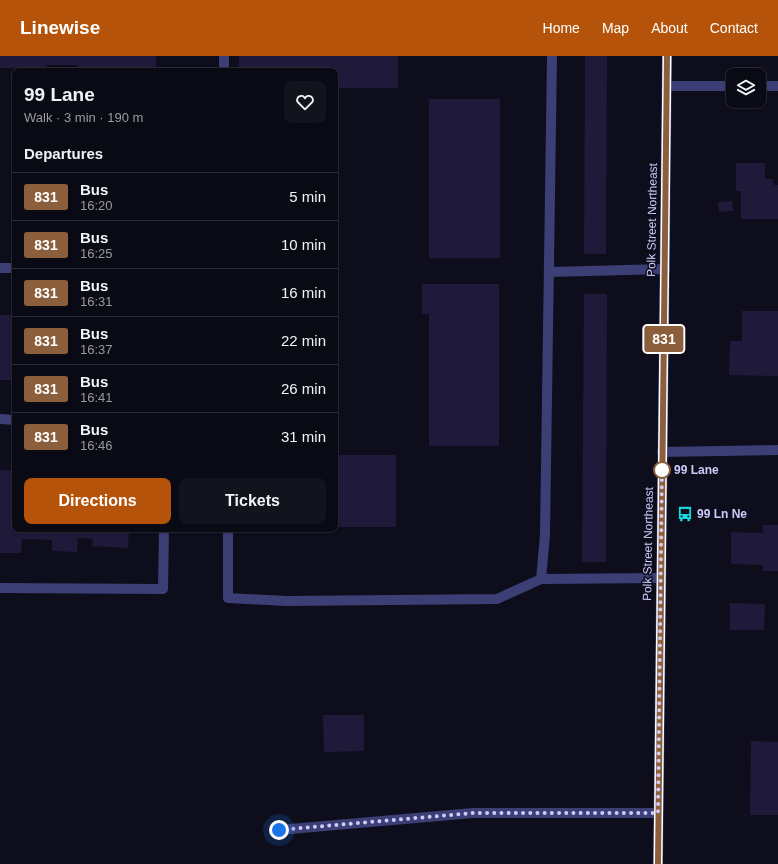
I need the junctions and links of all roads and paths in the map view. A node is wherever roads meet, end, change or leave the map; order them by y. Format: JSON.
{"nodes":[{"id":1,"x":224,"y":56,"type":"edge"},
{"id":2,"x":552,"y":56,"type":"edge"},
{"id":3,"x":667,"y":56,"type":"edge"},
{"id":4,"x":224,"y":68,"type":"edge"},
{"id":5,"x":667,"y":86,"type":"junction"},
{"id":6,"x":726,"y":86,"type":"edge"},
{"id":7,"x":766,"y":86,"type":"edge"},
{"id":8,"x":778,"y":86,"type":"edge"},
{"id":9,"x":0,"y":268,"type":"edge"},
{"id":10,"x":12,"y":268,"type":"edge"},
{"id":11,"x":665,"y":269,"type":"junction"},
{"id":12,"x":549,"y":272,"type":"junction"},
{"id":13,"x":0,"y":419,"type":"edge"},
{"id":14,"x":12,"y":420,"type":"edge"},
{"id":15,"x":778,"y":450,"type":"edge"},
{"id":16,"x":662,"y":452,"type":"junction"},
{"id":17,"x":164,"y":532,"type":"edge"},
{"id":18,"x":228,"y":532,"type":"edge"},
{"id":19,"x":660,"y":578,"type":"junction"},
{"id":20,"x":541,"y":579,"type":"junction"},
{"id":21,"x":0,"y":588,"type":"edge"},
{"id":22,"x":658,"y":813,"type":"junction"},
{"id":23,"x":279,"y":830,"type":"dead end"},
{"id":24,"x":658,"y":864,"type":"edge"}],
"edges":[{"from":1,"to":4,"type":"street"},
{"from":2,"to":12,"type":"street"},
{"from":3,"to":5,"type":"street","name":"Polk Street Northeast"},
{"from":5,"to":6,"type":"street"},
{"from":5,"to":11,"type":"street","name":"Polk Street Northeast"},
{"from":7,"to":8,"type":"street"},
{"from":9,"to":10,"type":"street"},
{"from":11,"to":12,"type":"street"},
{"from":11,"to":16,"type":"street","name":"Polk Street Northeast"},
{"from":12,"to":20,"type":"street"},
{"from":13,"to":14,"type":"street"},
{"from":15,"to":16,"type":"street"},
{"from":16,"to":19,"type":"street","name":"Polk Street Northeast"},
{"from":17,"to":21,"type":"street"},
{"from":18,"to":20,"type":"street"},
{"from":19,"to":20,"type":"street"},
{"from":19,"to":22,"type":"street","name":"Polk Street Northeast"},
{"from":22,"to":23,"type":"street"},
{"from":22,"to":24,"type":"street","name":"Polk Street Northeast"}]}
